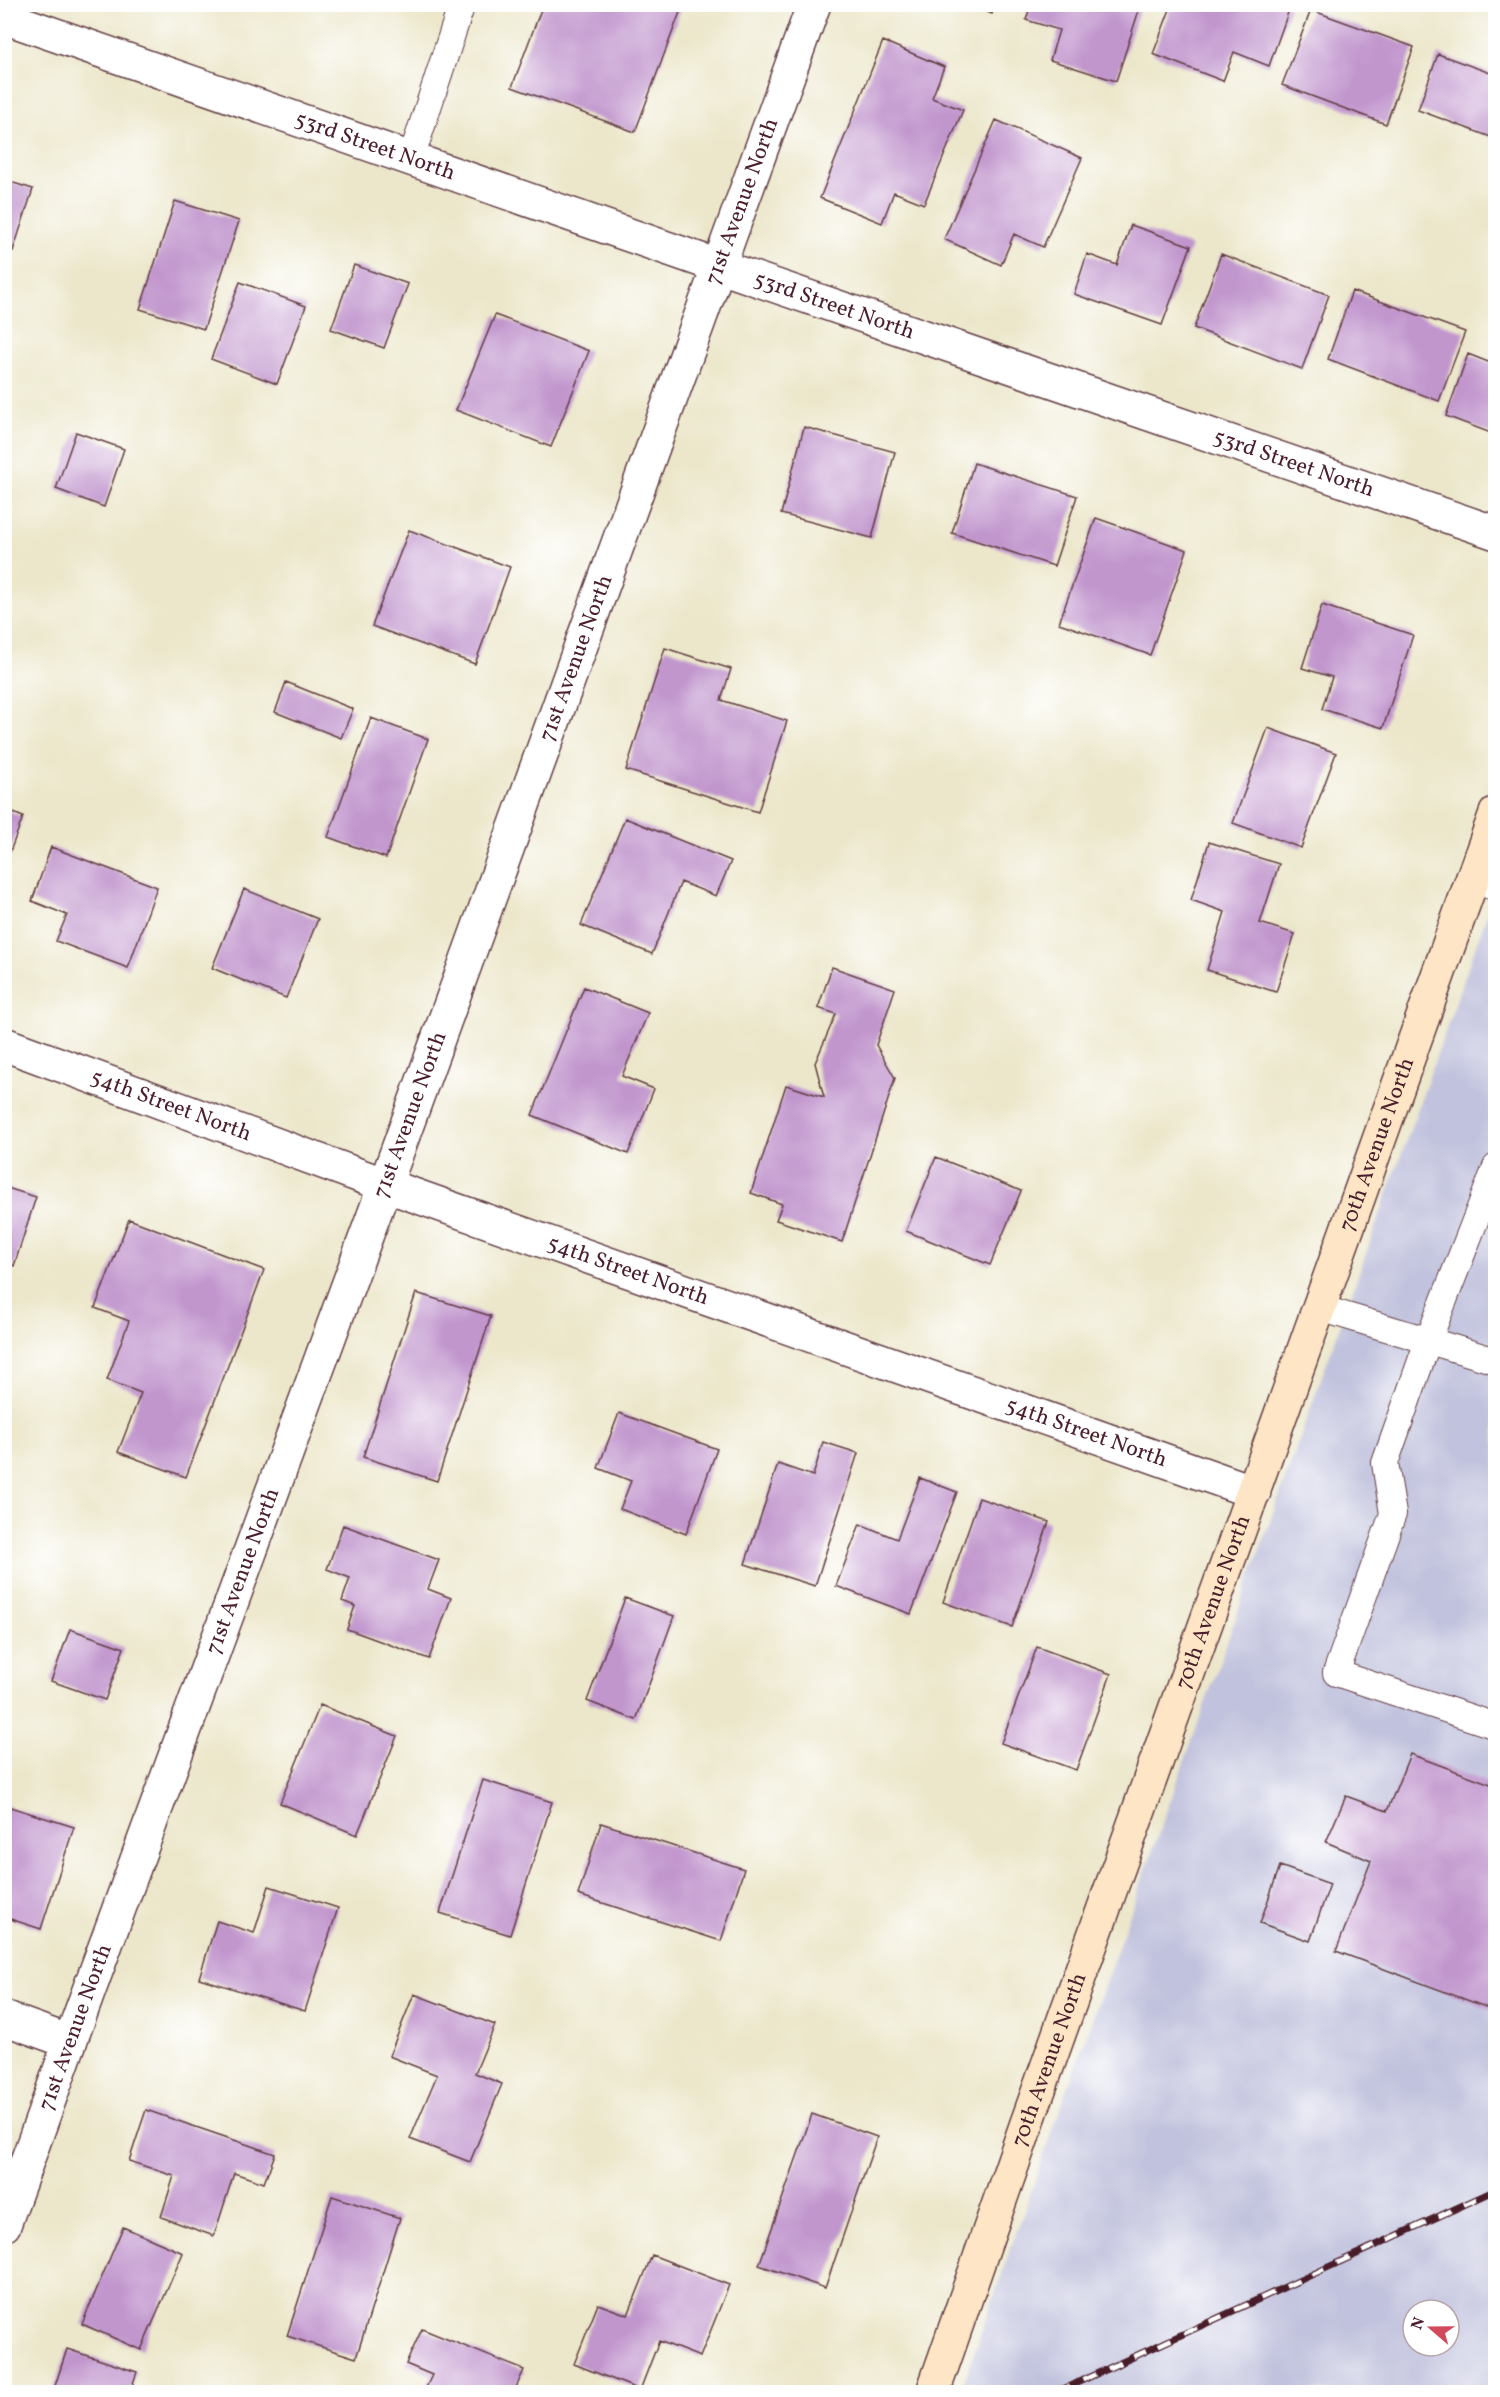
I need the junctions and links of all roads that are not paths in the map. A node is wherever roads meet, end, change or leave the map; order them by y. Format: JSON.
{"nodes":[{"id":1,"x":462,"y":4,"type":"edge"},
{"id":2,"x":814,"y":4,"type":"edge"},
{"id":3,"x":4,"y":17,"type":"edge"},
{"id":4,"x":411,"y":159,"type":"junction"},
{"id":5,"x":717,"y":266,"type":"junction"},
{"id":6,"x":1496,"y":533,"type":"edge"},
{"id":7,"x":1496,"y":813,"type":"edge"},
{"id":8,"x":1484,"y":884,"type":"edge"},
{"id":9,"x":4,"y":1044,"type":"edge"},
{"id":10,"x":1496,"y":1167,"type":"edge"},
{"id":11,"x":386,"y":1185,"type":"junction"},
{"id":12,"x":1320,"y":1308,"type":"junction"},
{"id":13,"x":1428,"y":1341,"type":"junction"},
{"id":14,"x":1496,"y":1361,"type":"edge"},
{"id":15,"x":1254,"y":1492,"type":"junction"},
{"id":16,"x":1496,"y":1726,"type":"edge"},
{"id":17,"x":4,"y":2018,"type":"edge"},
{"id":18,"x":70,"y":2042,"type":"junction"},
{"id":19,"x":4,"y":2225,"type":"edge"},
{"id":20,"x":933,"y":2392,"type":"edge"}],
"edges":[{"from":1,"to":4,"type":"lane"},
{"from":2,"to":5,"type":"street","name":"71st Avenue North"},
{"from":3,"to":4,"type":"street","name":"53rd Street North"},
{"from":4,"to":5,"type":"street","name":"53rd Street North"},
{"from":5,"to":6,"type":"street","name":"53rd Street North"},
{"from":5,"to":11,"type":"street","name":"71st Avenue North"},
{"from":7,"to":8,"type":"street","name":"70th Avenue North"},
{"from":8,"to":12,"type":"street","name":"70th Avenue North"},
{"from":9,"to":11,"type":"street","name":"54th Street North"},
{"from":10,"to":13,"type":"lane"},
{"from":11,"to":15,"type":"street","name":"54th Street North"},
{"from":11,"to":18,"type":"street","name":"71st Avenue North"},
{"from":12,"to":13,"type":"lane"},
{"from":12,"to":15,"type":"street","name":"70th Avenue North"},
{"from":13,"to":14,"type":"lane"},
{"from":13,"to":16,"type":"lane"},
{"from":15,"to":20,"type":"street","name":"70th Avenue North"},
{"from":17,"to":18,"type":"street"},
{"from":18,"to":19,"type":"street","name":"71st Avenue North"}]}
